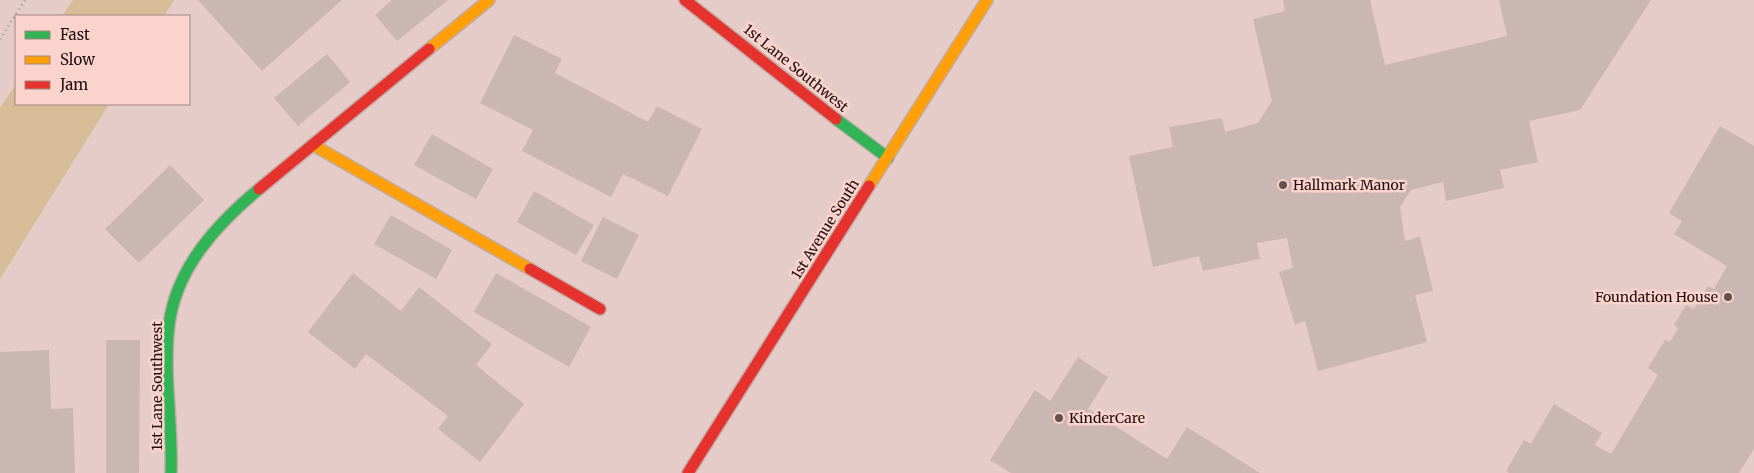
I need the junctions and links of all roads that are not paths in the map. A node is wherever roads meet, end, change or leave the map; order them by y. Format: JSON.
{"nodes":[{"id":1,"x":489,"y":0,"type":"edge"},
{"id":2,"x":685,"y":0,"type":"edge"},
{"id":3,"x":987,"y":0,"type":"edge"},
{"id":4,"x":313,"y":145,"type":"junction"},
{"id":5,"x":888,"y":158,"type":"junction"},
{"id":6,"x":600,"y":309,"type":"dead end"},
{"id":7,"x":171,"y":473,"type":"edge"},
{"id":8,"x":688,"y":473,"type":"edge"}],
"edges":[{"from":1,"to":4,"type":"street","name":"1st Lane Southwest"},
{"from":2,"to":5,"type":"street","name":"1st Lane Southwest"},
{"from":3,"to":5,"type":"street","name":"1st Avenue South"},
{"from":4,"to":6,"type":"street"},
{"from":4,"to":7,"type":"street","name":"1st Lane Southwest"},
{"from":5,"to":8,"type":"street","name":"1st Avenue South"}]}
